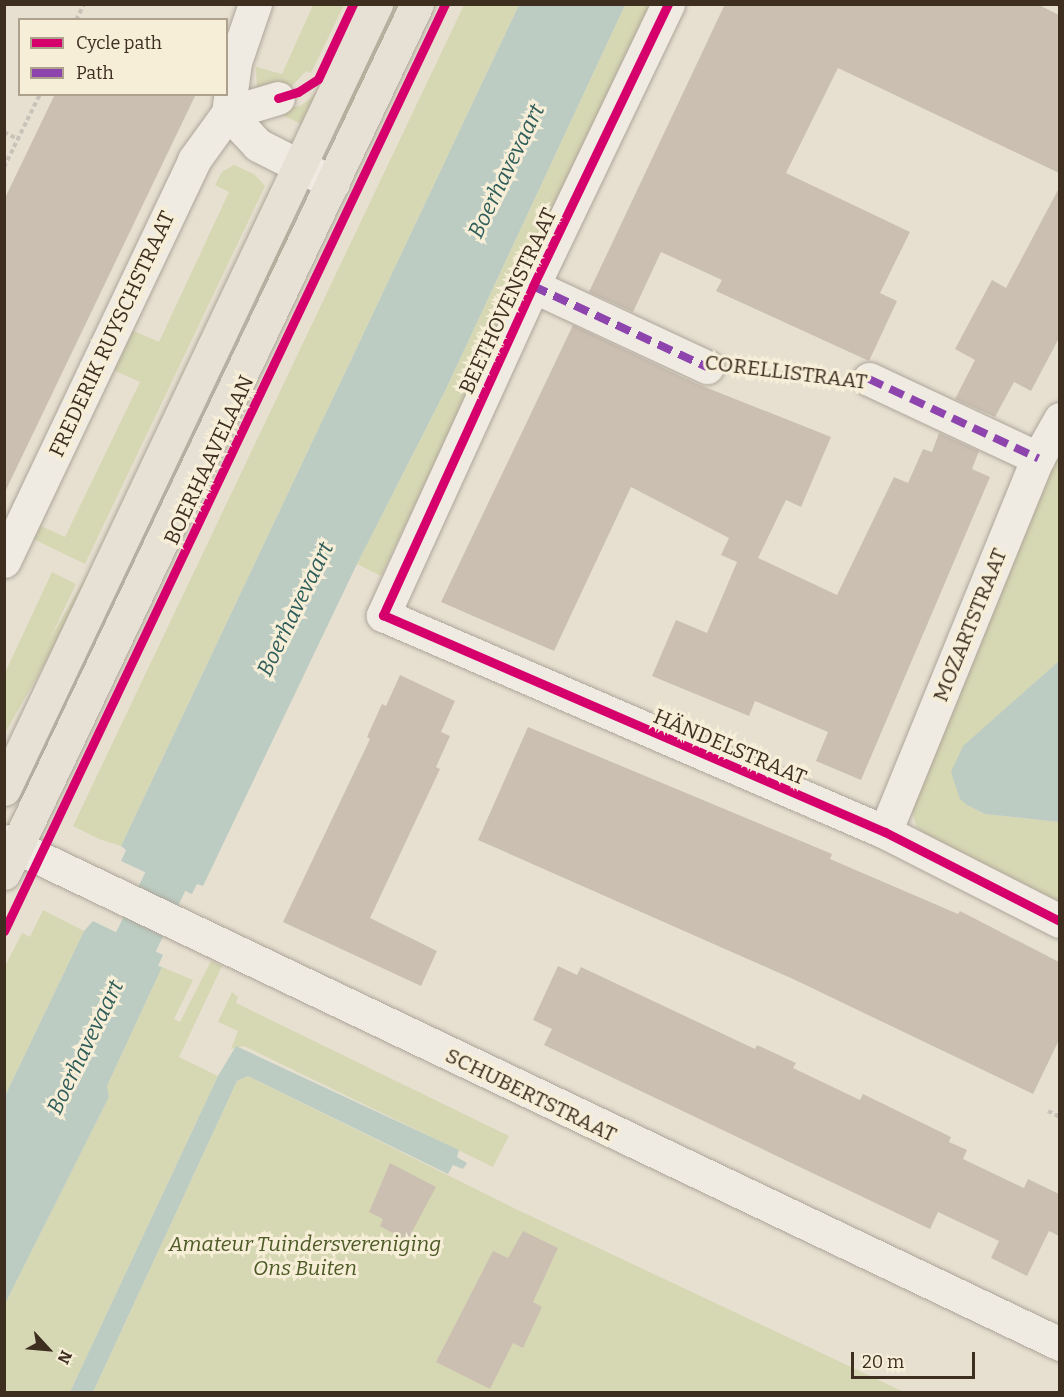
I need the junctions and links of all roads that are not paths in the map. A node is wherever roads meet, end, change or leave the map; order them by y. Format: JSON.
{"nodes":[{"id":1,"x":255,"y":4,"type":"edge"},
{"id":2,"x":376,"y":4,"type":"edge"},
{"id":3,"x":417,"y":4,"type":"edge"},
{"id":4,"x":668,"y":4,"type":"edge"},
{"id":5,"x":278,"y":98,"type":"dead end"},
{"id":6,"x":228,"y":113,"type":"junction"},
{"id":7,"x":298,"y":166,"type":"junction"},
{"id":8,"x":333,"y":183,"type":"junction"},
{"id":9,"x":533,"y":286,"type":"junction"},
{"id":10,"x":707,"y":368,"type":"road end"},
{"id":11,"x":869,"y":379,"type":"road end"},
{"id":12,"x":1059,"y":420,"type":"edge"},
{"id":13,"x":1038,"y":458,"type":"junction"},
{"id":14,"x":4,"y":561,"type":"edge"},
{"id":15,"x":383,"y":615,"type":"joint"},
{"id":16,"x":4,"y":789,"type":"edge"},
{"id":17,"x":885,"y":832,"type":"junction"},
{"id":18,"x":9,"y":854,"type":"edge"},
{"id":19,"x":1059,"y":921,"type":"edge"},
{"id":20,"x":1059,"y":1344,"type":"edge"}],
"edges":[{"from":1,"to":6,"type":"street"},
{"from":2,"to":7,"type":"main road"},
{"from":3,"to":8,"type":"main road","name":"BOERHAAVELAAN"},
{"from":4,"to":9,"type":"street","name":"BEETHOVENSTRAAT"},
{"from":5,"to":6,"type":"street"},
{"from":6,"to":7,"type":"street"},
{"from":6,"to":14,"type":"street","name":"FREDERIK RUYSCHSTRAAT"},
{"from":7,"to":8,"type":"street"},
{"from":7,"to":16,"type":"main road"},
{"from":8,"to":18,"type":"main road","name":"BOERHAAVELAAN"},
{"from":9,"to":10,"type":"street","name":"CORELLISTRAAT"},
{"from":9,"to":15,"type":"street","name":"BEETHOVENSTRAAT"},
{"from":11,"to":13,"type":"street","name":"CORELLISTRAAT"},
{"from":12,"to":13,"type":"street","name":"MOZARTSTRAAT"},
{"from":13,"to":17,"type":"street","name":"MOZARTSTRAAT"},
{"from":15,"to":17,"type":"street","name":"HÄNDELSTRAAT"},
{"from":17,"to":19,"type":"street","name":"HÄNDELSTRAAT"},
{"from":18,"to":20,"type":"street","name":"SCHUBERTSTRAAT"}]}
